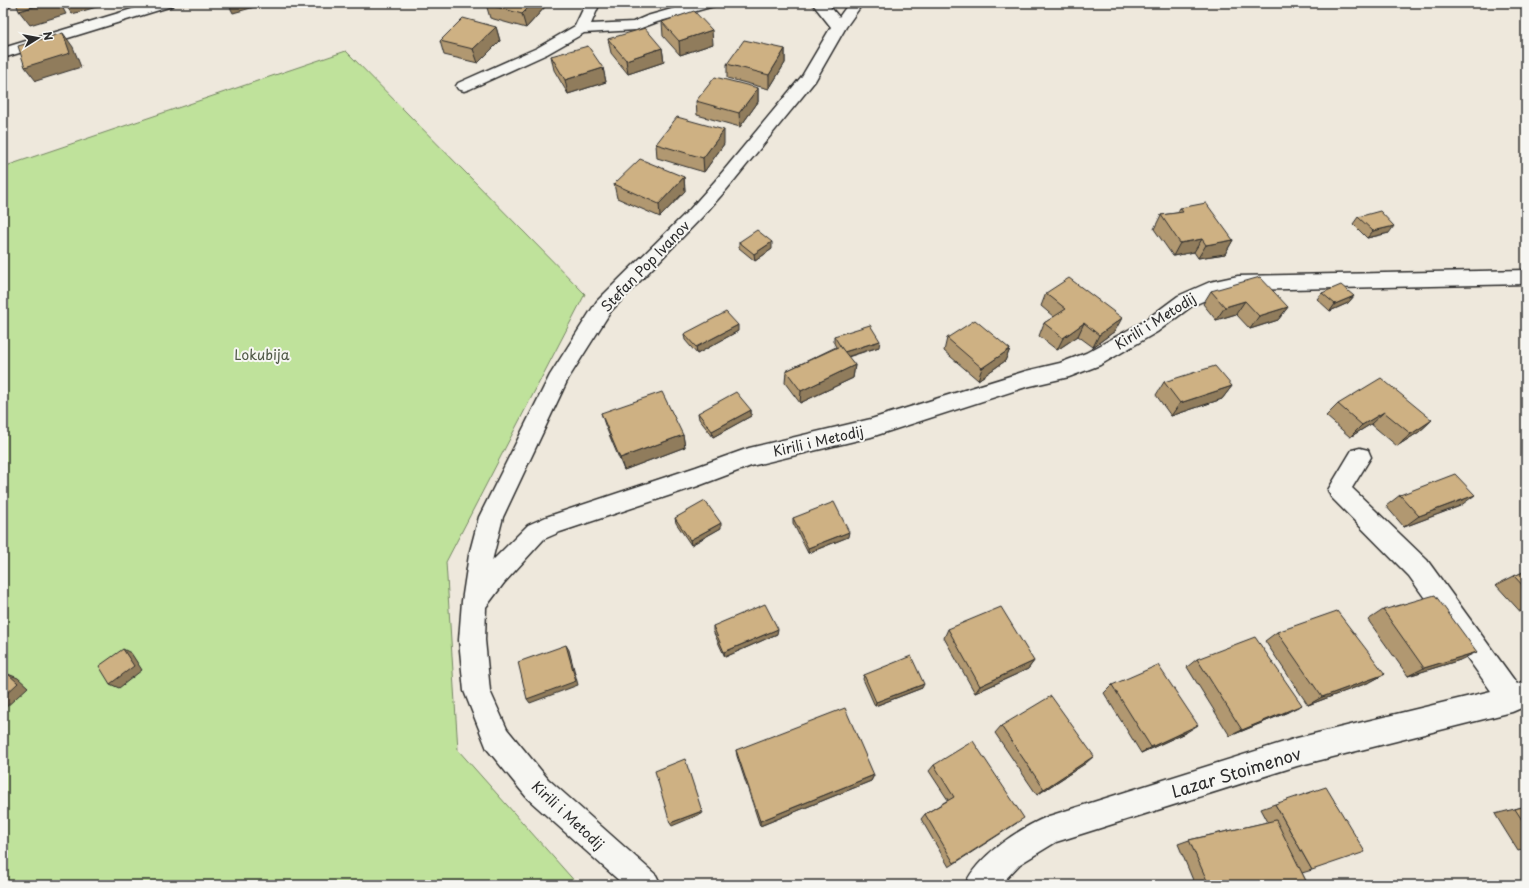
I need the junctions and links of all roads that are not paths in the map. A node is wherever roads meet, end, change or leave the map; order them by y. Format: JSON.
{"nodes":[{"id":1,"x":168,"y":3,"type":"edge"},
{"id":2,"x":594,"y":3,"type":"edge"},
{"id":3,"x":709,"y":3,"type":"edge"},
{"id":4,"x":819,"y":3,"type":"edge"},
{"id":5,"x":856,"y":3,"type":"edge"},
{"id":6,"x":151,"y":5,"type":"edge"},
{"id":7,"x":839,"y":27,"type":"junction"},
{"id":8,"x":581,"y":29,"type":"junction"},
{"id":9,"x":3,"y":53,"type":"edge"},
{"id":10,"x":464,"y":86,"type":"dead end"},
{"id":11,"x":1526,"y":277,"type":"edge"},
{"id":12,"x":1360,"y":457,"type":"dead end"},
{"id":13,"x":474,"y":603,"type":"junction"},
{"id":14,"x":1519,"y":696,"type":"edge"},
{"id":15,"x":646,"y":885,"type":"edge"},
{"id":16,"x":980,"y":885,"type":"edge"}],
"edges":[{"from":1,"to":6,"type":"street"},
{"from":2,"to":8,"type":"street"},
{"from":3,"to":8,"type":"street"},
{"from":4,"to":7,"type":"street"},
{"from":5,"to":7,"type":"street","name":"Stefan Pop Ivanov"},
{"from":6,"to":9,"type":"street"},
{"from":7,"to":13,"type":"street","name":"Stefan Pop Ivanov"},
{"from":8,"to":10,"type":"street"},
{"from":11,"to":13,"type":"street","name":"Kirili i Metodij"},
{"from":12,"to":14,"type":"street","name":"Lazar Stoimenov"},
{"from":13,"to":15,"type":"street","name":"Kirili i Metodij"},
{"from":14,"to":16,"type":"street","name":"Lazar Stoimenov"}]}
